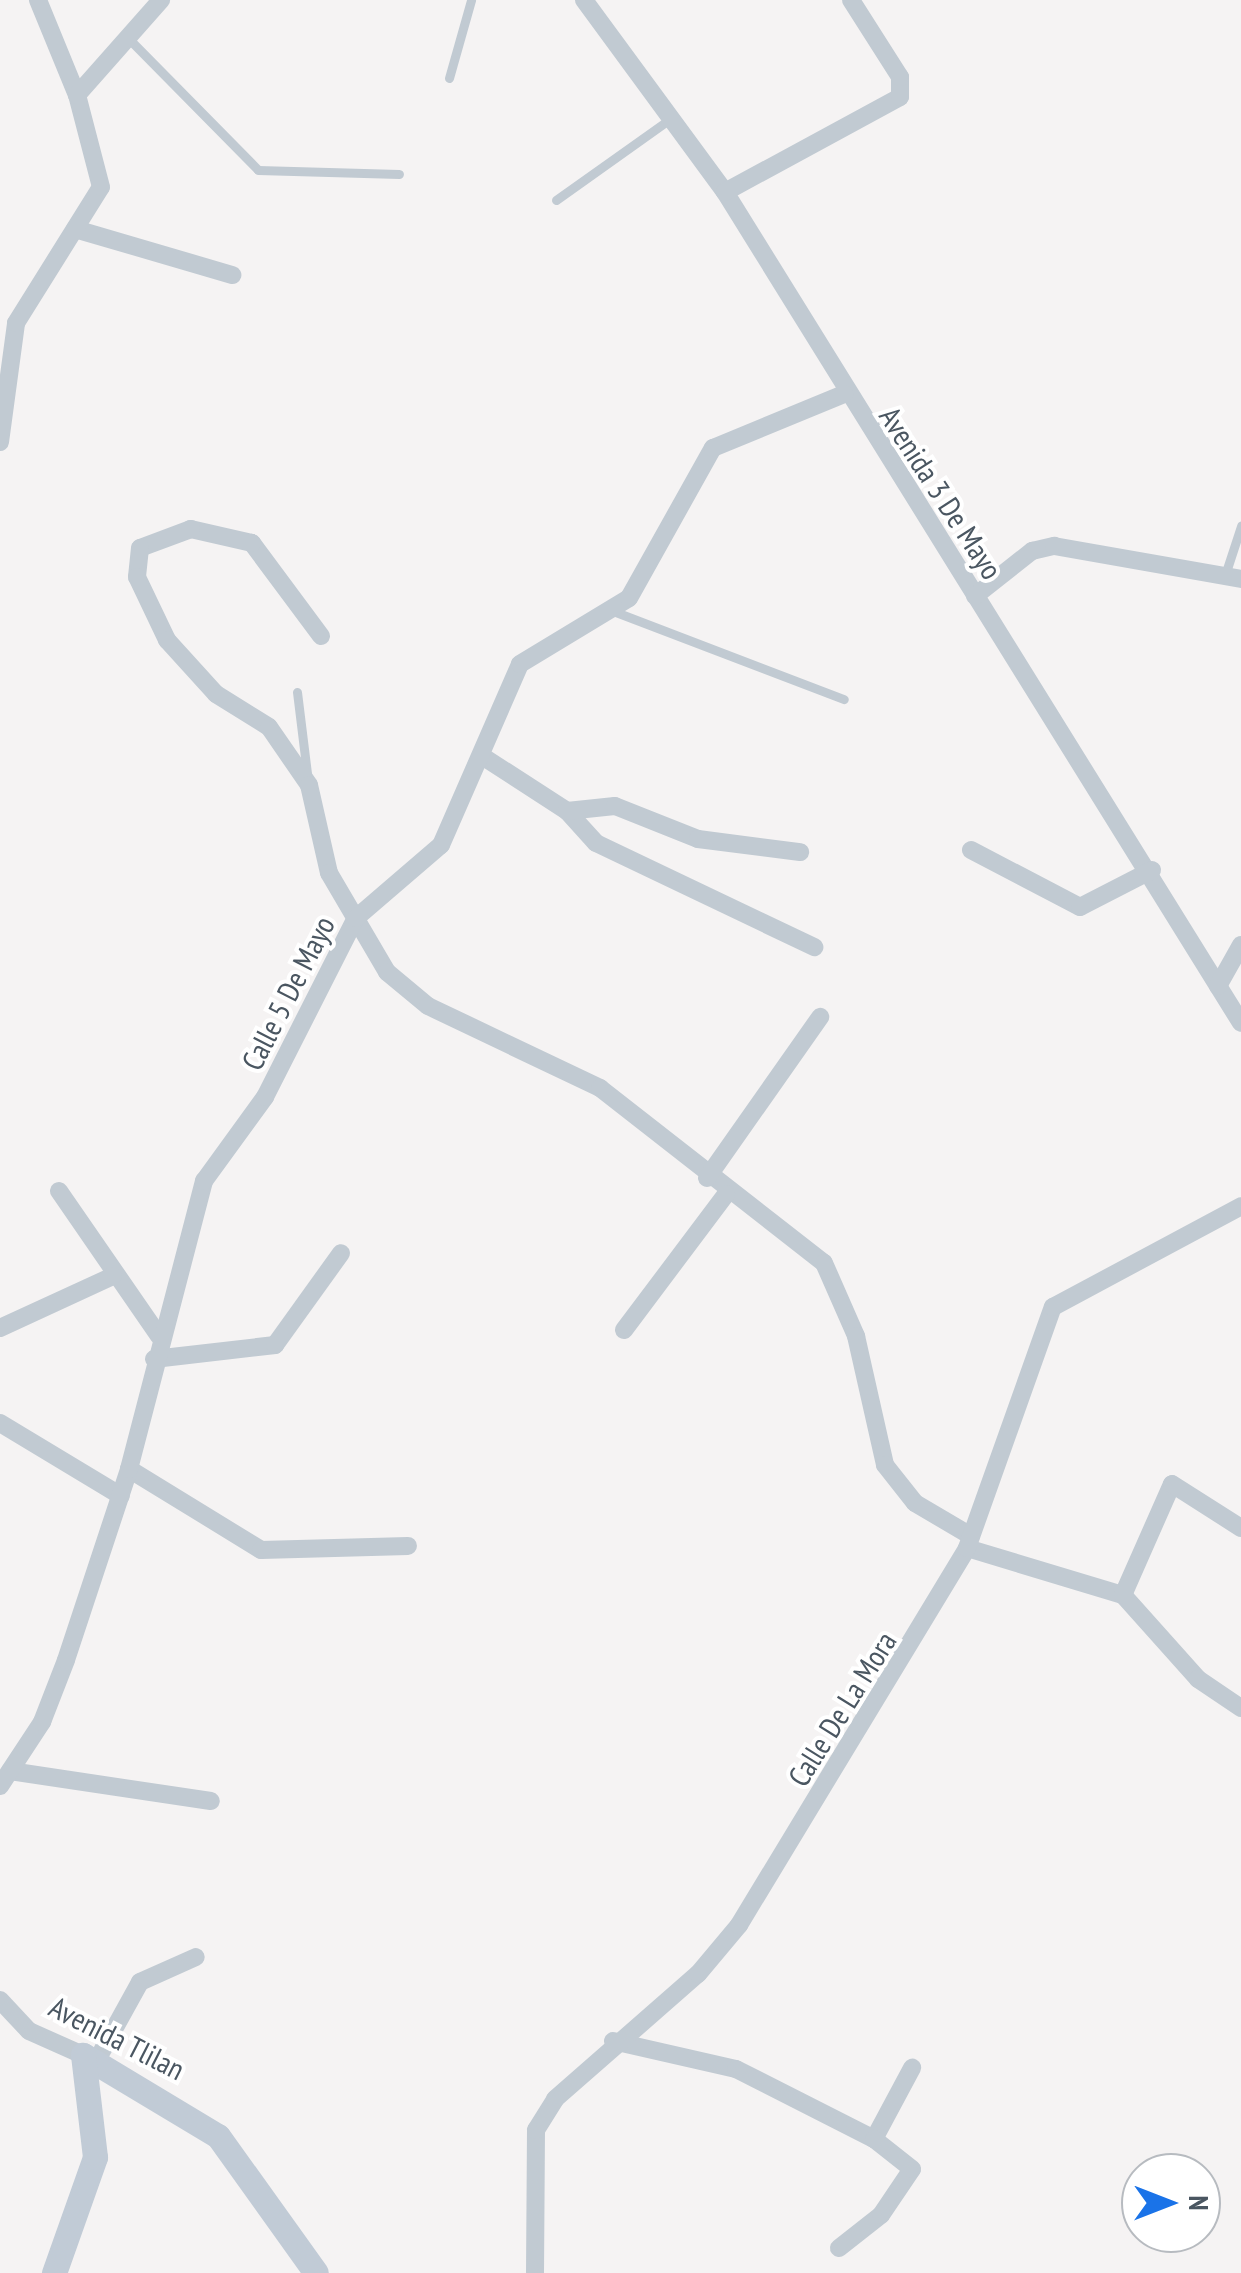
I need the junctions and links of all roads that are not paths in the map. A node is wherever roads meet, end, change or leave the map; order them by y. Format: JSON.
{"nodes":[{"id":1,"x":38,"y":0,"type":"edge"},
{"id":2,"x":161,"y":0,"type":"edge"},
{"id":3,"x":471,"y":0,"type":"edge"},
{"id":4,"x":584,"y":0,"type":"edge"},
{"id":5,"x":851,"y":0,"type":"edge"},
{"id":6,"x":130,"y":40,"type":"junction"},
{"id":7,"x":450,"y":78,"type":"dead end"},
{"id":8,"x":77,"y":95,"type":"junction"},
{"id":9,"x":676,"y":115,"type":"junction"},
{"id":10,"x":399,"y":174,"type":"dead end"},
{"id":11,"x":726,"y":192,"type":"junction"},
{"id":12,"x":556,"y":200,"type":"dead end"},
{"id":13,"x":75,"y":229,"type":"junction"},
{"id":14,"x":232,"y":275,"type":"dead end"},
{"id":15,"x":5,"y":344,"type":"edge"},
{"id":16,"x":844,"y":394,"type":"junction"},
{"id":17,"x":0,"y":442,"type":"edge"},
{"id":18,"x":1241,"y":526,"type":"edge"},
{"id":19,"x":1233,"y":577,"type":"edge"},
{"id":20,"x":975,"y":596,"type":"junction"},
{"id":21,"x":613,"y":612,"type":"junction"},
{"id":22,"x":322,"y":636,"type":"dead end"},
{"id":23,"x":297,"y":692,"type":"dead end"},
{"id":24,"x":844,"y":699,"type":"dead end"},
{"id":25,"x":482,"y":756,"type":"junction"},
{"id":26,"x":308,"y":785,"type":"junction"},
{"id":27,"x":567,"y":811,"type":"junction"},
{"id":28,"x":971,"y":850,"type":"dead end"},
{"id":29,"x":800,"y":852,"type":"dead end"},
{"id":30,"x":1152,"y":870,"type":"junction"},
{"id":31,"x":356,"y":918,"type":"junction"},
{"id":32,"x":1241,"y":945,"type":"edge"},
{"id":33,"x":814,"y":947,"type":"dead end"},
{"id":34,"x":1218,"y":986,"type":"junction"},
{"id":35,"x":820,"y":1016,"type":"dead end"},
{"id":36,"x":1241,"y":1023,"type":"edge"},
{"id":37,"x":707,"y":1178,"type":"junction"},
{"id":38,"x":59,"y":1191,"type":"dead end"},
{"id":39,"x":726,"y":1194,"type":"junction"},
{"id":40,"x":1241,"y":1206,"type":"edge"},
{"id":41,"x":341,"y":1253,"type":"dead end"},
{"id":42,"x":113,"y":1276,"type":"junction"},
{"id":43,"x":0,"y":1328,"type":"edge"},
{"id":44,"x":624,"y":1330,"type":"dead end"},
{"id":45,"x":160,"y":1336,"type":"junction"},
{"id":46,"x":154,"y":1359,"type":"junction"},
{"id":47,"x":0,"y":1423,"type":"edge"},
{"id":48,"x":129,"y":1469,"type":"junction"},
{"id":49,"x":121,"y":1496,"type":"junction"},
{"id":50,"x":1241,"y":1528,"type":"edge"},
{"id":51,"x":969,"y":1542,"type":"junction"},
{"id":52,"x":408,"y":1546,"type":"dead end"},
{"id":53,"x":1123,"y":1596,"type":"junction"},
{"id":54,"x":1241,"y":1708,"type":"edge"},
{"id":55,"x":5,"y":1779,"type":"edge"},
{"id":56,"x":212,"y":1801,"type":"dead end"},
{"id":57,"x":196,"y":1957,"type":"dead end"},
{"id":58,"x":0,"y":2000,"type":"edge"},
{"id":59,"x":6,"y":2020,"type":"edge"},
{"id":60,"x":612,"y":2041,"type":"junction"},
{"id":61,"x":90,"y":2057,"type":"junction"},
{"id":62,"x":912,"y":2068,"type":"dead end"},
{"id":63,"x":874,"y":2139,"type":"junction"},
{"id":64,"x":839,"y":2248,"type":"dead end"},
{"id":65,"x":54,"y":2273,"type":"edge"},
{"id":66,"x":316,"y":2273,"type":"edge"},
{"id":67,"x":535,"y":2273,"type":"edge"}],
"edges":[{"from":1,"to":8,"type":"street"},
{"from":2,"to":6,"type":"street"},
{"from":3,"to":7,"type":"lane"},
{"from":4,"to":9,"type":"street","name":"Avenida 3 De Mayo"},
{"from":5,"to":11,"type":"street"},
{"from":6,"to":8,"type":"street"},
{"from":6,"to":10,"type":"lane"},
{"from":8,"to":13,"type":"street"},
{"from":9,"to":11,"type":"street","name":"Avenida 3 De Mayo"},
{"from":9,"to":12,"type":"lane"},
{"from":11,"to":16,"type":"street","name":"Avenida 3 De Mayo"},
{"from":13,"to":14,"type":"street"},
{"from":13,"to":15,"type":"street"},
{"from":15,"to":17,"type":"street"},
{"from":16,"to":20,"type":"street","name":"Avenida 3 De Mayo"},
{"from":16,"to":21,"type":"street","name":"Calle 5 De Mayo"},
{"from":18,"to":19,"type":"lane"},
{"from":19,"to":20,"type":"street"},
{"from":20,"to":30,"type":"street","name":"Avenida 3 De Mayo"},
{"from":21,"to":24,"type":"lane"},
{"from":21,"to":25,"type":"street","name":"Calle 5 De Mayo"},
{"from":22,"to":26,"type":"street"},
{"from":23,"to":26,"type":"lane"},
{"from":25,"to":27,"type":"street"},
{"from":25,"to":31,"type":"street","name":"Calle 5 De Mayo"},
{"from":26,"to":31,"type":"street"},
{"from":27,"to":29,"type":"street"},
{"from":27,"to":33,"type":"street"},
{"from":28,"to":30,"type":"street"},
{"from":30,"to":34,"type":"street","name":"Avenida 3 De Mayo"},
{"from":31,"to":37,"type":"street"},
{"from":31,"to":45,"type":"street","name":"Calle 5 De Mayo"},
{"from":32,"to":34,"type":"street"},
{"from":34,"to":36,"type":"street","name":"Avenida 3 De Mayo"},
{"from":35,"to":37,"type":"street"},
{"from":37,"to":39,"type":"street"},
{"from":38,"to":42,"type":"street"},
{"from":39,"to":44,"type":"street"},
{"from":39,"to":51,"type":"street"},
{"from":40,"to":51,"type":"street","name":"Calle De La Mora"},
{"from":41,"to":46,"type":"street"},
{"from":42,"to":43,"type":"street"},
{"from":42,"to":45,"type":"street"},
{"from":45,"to":46,"type":"street","name":"Calle 5 De Mayo"},
{"from":46,"to":48,"type":"street","name":"Calle 5 De Mayo"},
{"from":47,"to":49,"type":"street"},
{"from":48,"to":49,"type":"street","name":"Calle 5 De Mayo"},
{"from":48,"to":52,"type":"street"},
{"from":49,"to":55,"type":"street","name":"Calle 5 De Mayo"},
{"from":50,"to":53,"type":"street"},
{"from":51,"to":53,"type":"street"},
{"from":51,"to":60,"type":"street","name":"Calle De La Mora"},
{"from":53,"to":54,"type":"street"},
{"from":55,"to":56,"type":"street"},
{"from":57,"to":61,"type":"street"},
{"from":58,"to":59,"type":"street","name":"Avenida Tlilan"},
{"from":59,"to":61,"type":"street","name":"Avenida Tlilan"},
{"from":60,"to":63,"type":"street"},
{"from":60,"to":67,"type":"street","name":"Calle De La Mora"},
{"from":61,"to":65,"type":"main road"},
{"from":61,"to":66,"type":"main road","name":"Avenida Tlilan"},
{"from":62,"to":63,"type":"street"},
{"from":63,"to":64,"type":"street"}]}
